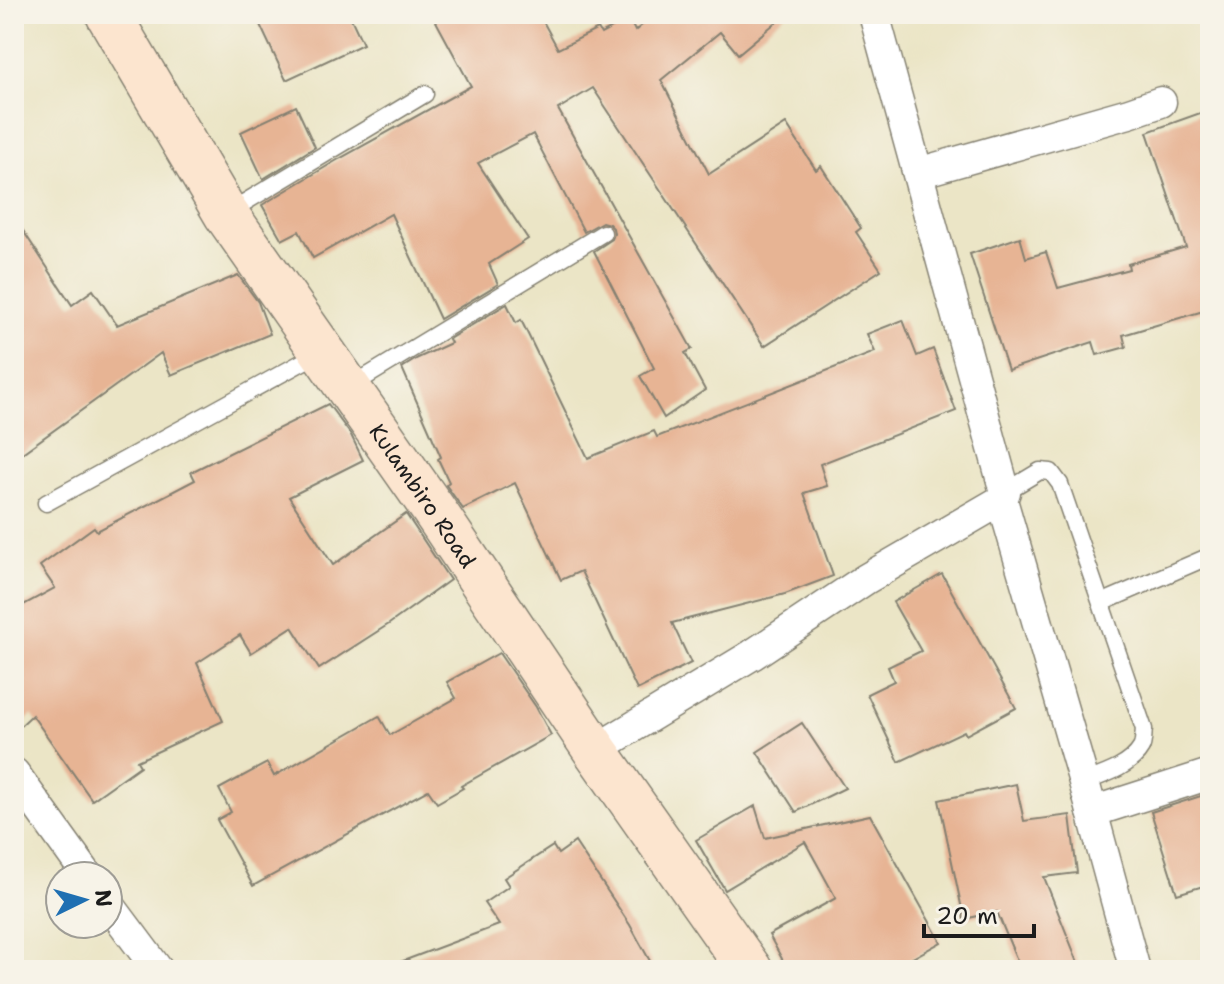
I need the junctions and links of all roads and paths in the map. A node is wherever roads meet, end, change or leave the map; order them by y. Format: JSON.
{"nodes":[{"id":1,"x":108,"y":14,"type":"edge"},
{"id":2,"x":874,"y":14,"type":"edge"},
{"id":3,"x":425,"y":94,"type":"dead end"},
{"id":4,"x":1161,"y":102,"type":"dead end"},
{"id":5,"x":918,"y":173,"type":"junction"},
{"id":6,"x":226,"y":214,"type":"junction"},
{"id":7,"x":603,"y":233,"type":"dead end"},
{"id":8,"x":322,"y":351,"type":"junction"},
{"id":9,"x":349,"y":387,"type":"junction"},
{"id":10,"x":1003,"y":496,"type":"junction"},
{"id":11,"x":46,"y":503,"type":"dead end"},
{"id":12,"x":1210,"y":556,"type":"edge"},
{"id":13,"x":1101,"y":603,"type":"junction"},
{"id":14,"x":595,"y":750,"type":"junction"},
{"id":15,"x":14,"y":773,"type":"edge"},
{"id":16,"x":1210,"y":774,"type":"edge"},
{"id":17,"x":1084,"y":782,"type":"junction"},
{"id":18,"x":1092,"y":812,"type":"junction"},
{"id":19,"x":77,"y":860,"type":"edge"},
{"id":20,"x":124,"y":924,"type":"edge"},
{"id":21,"x":158,"y":970,"type":"edge"},
{"id":22,"x":750,"y":970,"type":"edge"},
{"id":23,"x":1135,"y":970,"type":"edge"}],
"edges":[{"from":1,"to":6,"type":"street","name":"Kulambiro Road"},
{"from":2,"to":5,"type":"street"},
{"from":3,"to":6,"type":"lane"},
{"from":4,"to":5,"type":"street"},
{"from":5,"to":10,"type":"street"},
{"from":6,"to":8,"type":"street","name":"Kulambiro Road"},
{"from":7,"to":9,"type":"lane"},
{"from":8,"to":9,"type":"street","name":"Kulambiro Road"},
{"from":8,"to":11,"type":"lane"},
{"from":9,"to":14,"type":"street","name":"Kulambiro Road"},
{"from":10,"to":13,"type":"lane"},
{"from":10,"to":14,"type":"street"},
{"from":10,"to":17,"type":"street"},
{"from":12,"to":13,"type":"lane"},
{"from":13,"to":17,"type":"lane"},
{"from":14,"to":22,"type":"street","name":"Kulambiro Road"},
{"from":15,"to":19,"type":"street"},
{"from":16,"to":18,"type":"street"},
{"from":17,"to":18,"type":"street"},
{"from":18,"to":23,"type":"street"},
{"from":20,"to":21,"type":"street"}]}
